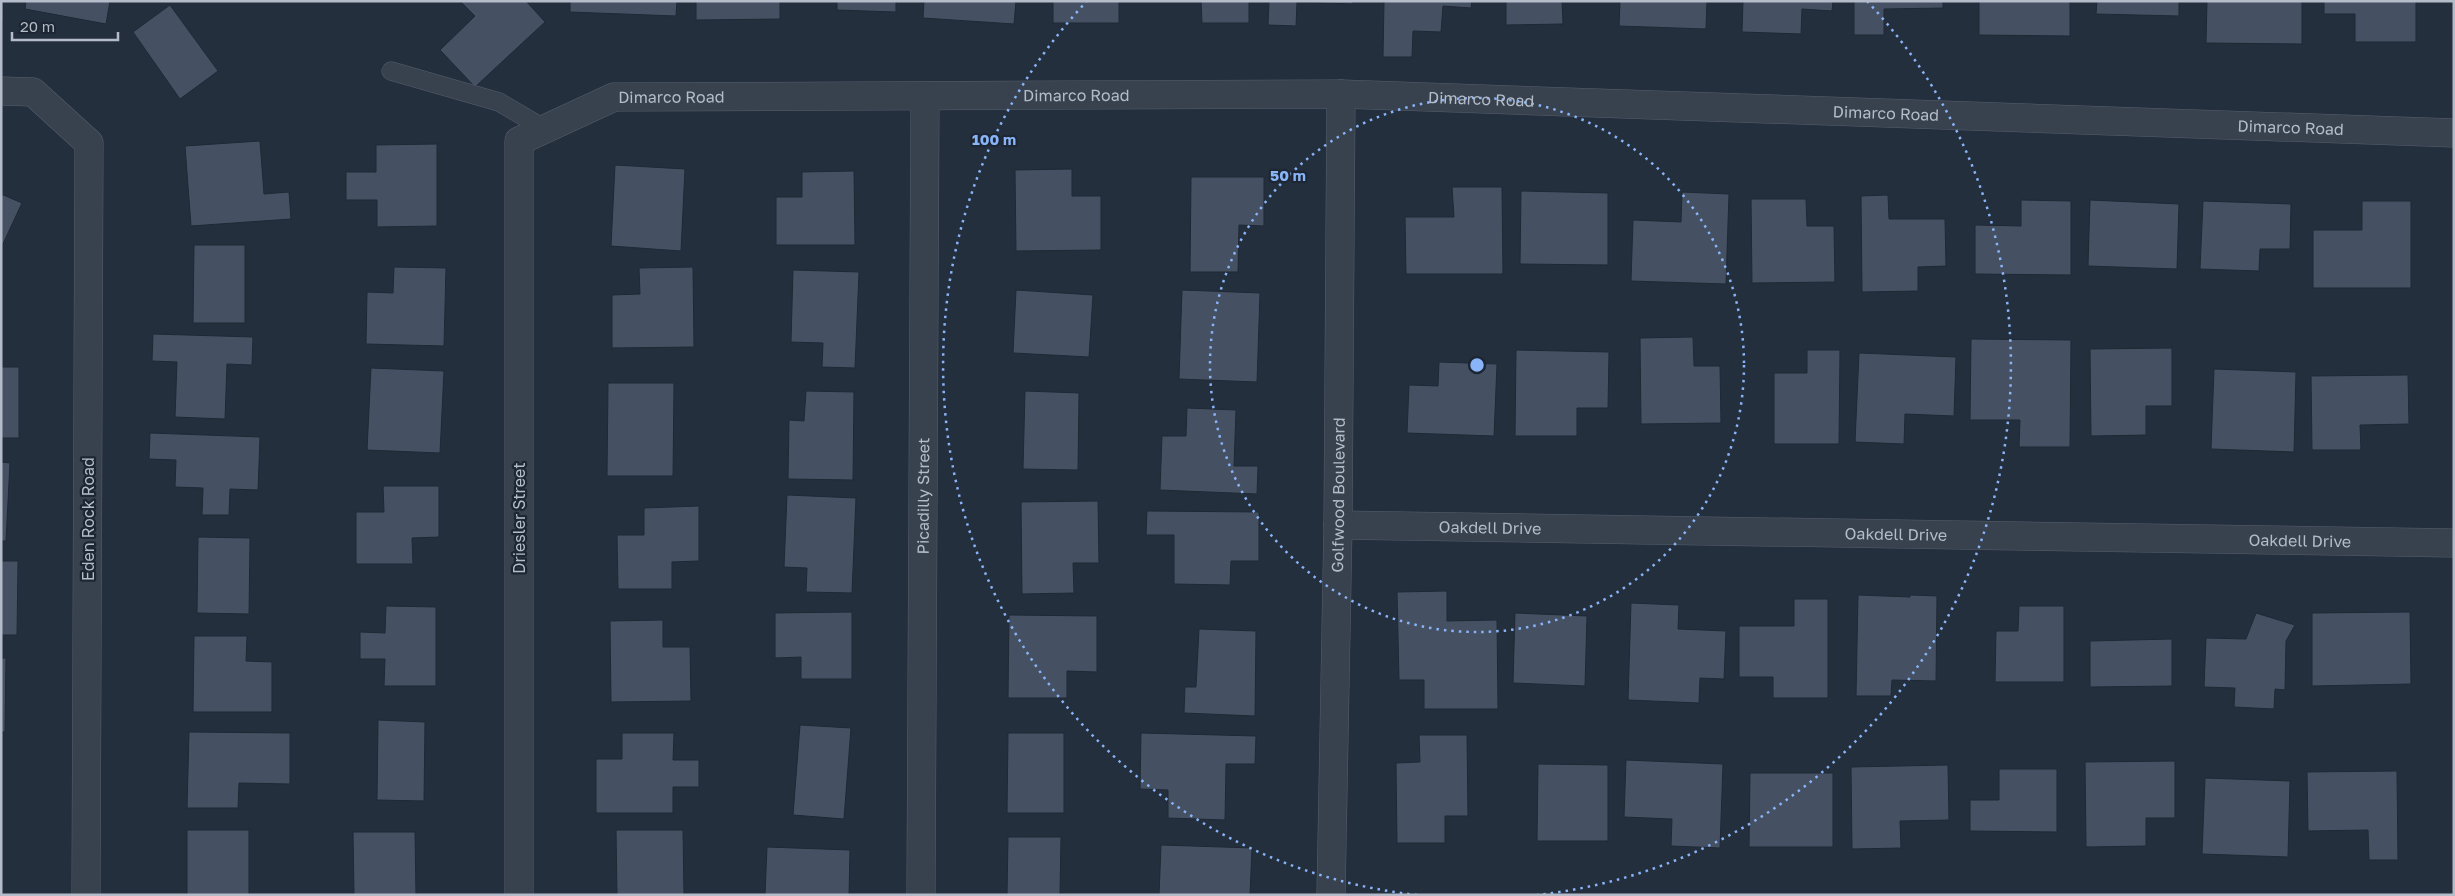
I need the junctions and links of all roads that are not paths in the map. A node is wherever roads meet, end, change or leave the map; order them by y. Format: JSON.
{"nodes":[{"id":1,"x":391,"y":71,"type":"dead end"},
{"id":2,"x":1,"y":91,"type":"edge"},
{"id":3,"x":1341,"y":94,"type":"junction"},
{"id":4,"x":925,"y":97,"type":"junction"},
{"id":5,"x":545,"y":129,"type":"junction"},
{"id":6,"x":2454,"y":133,"type":"edge"},
{"id":7,"x":519,"y":141,"type":"joint"},
{"id":8,"x":1338,"y":525,"type":"junction"},
{"id":9,"x":2454,"y":543,"type":"edge"},
{"id":10,"x":86,"y":895,"type":"edge"},
{"id":11,"x":518,"y":895,"type":"edge"},
{"id":12,"x":921,"y":895,"type":"edge"},
{"id":13,"x":1331,"y":895,"type":"edge"}],
"edges":[{"from":1,"to":5,"type":"lane"},
{"from":2,"to":10,"type":"street","name":"Eden Rock Road"},
{"from":3,"to":4,"type":"street","name":"Dimarco Road"},
{"from":3,"to":6,"type":"street","name":"Dimarco Road"},
{"from":3,"to":8,"type":"street","name":"Golfwood Boulevard"},
{"from":4,"to":5,"type":"street","name":"Dimarco Road"},
{"from":4,"to":12,"type":"street","name":"Picadilly Street"},
{"from":5,"to":7,"type":"street","name":"Dimarco Road"},
{"from":7,"to":11,"type":"street","name":"Driesler Street"},
{"from":8,"to":9,"type":"street","name":"Oakdell Drive"},
{"from":8,"to":13,"type":"street","name":"Golfwood Boulevard"}]}
